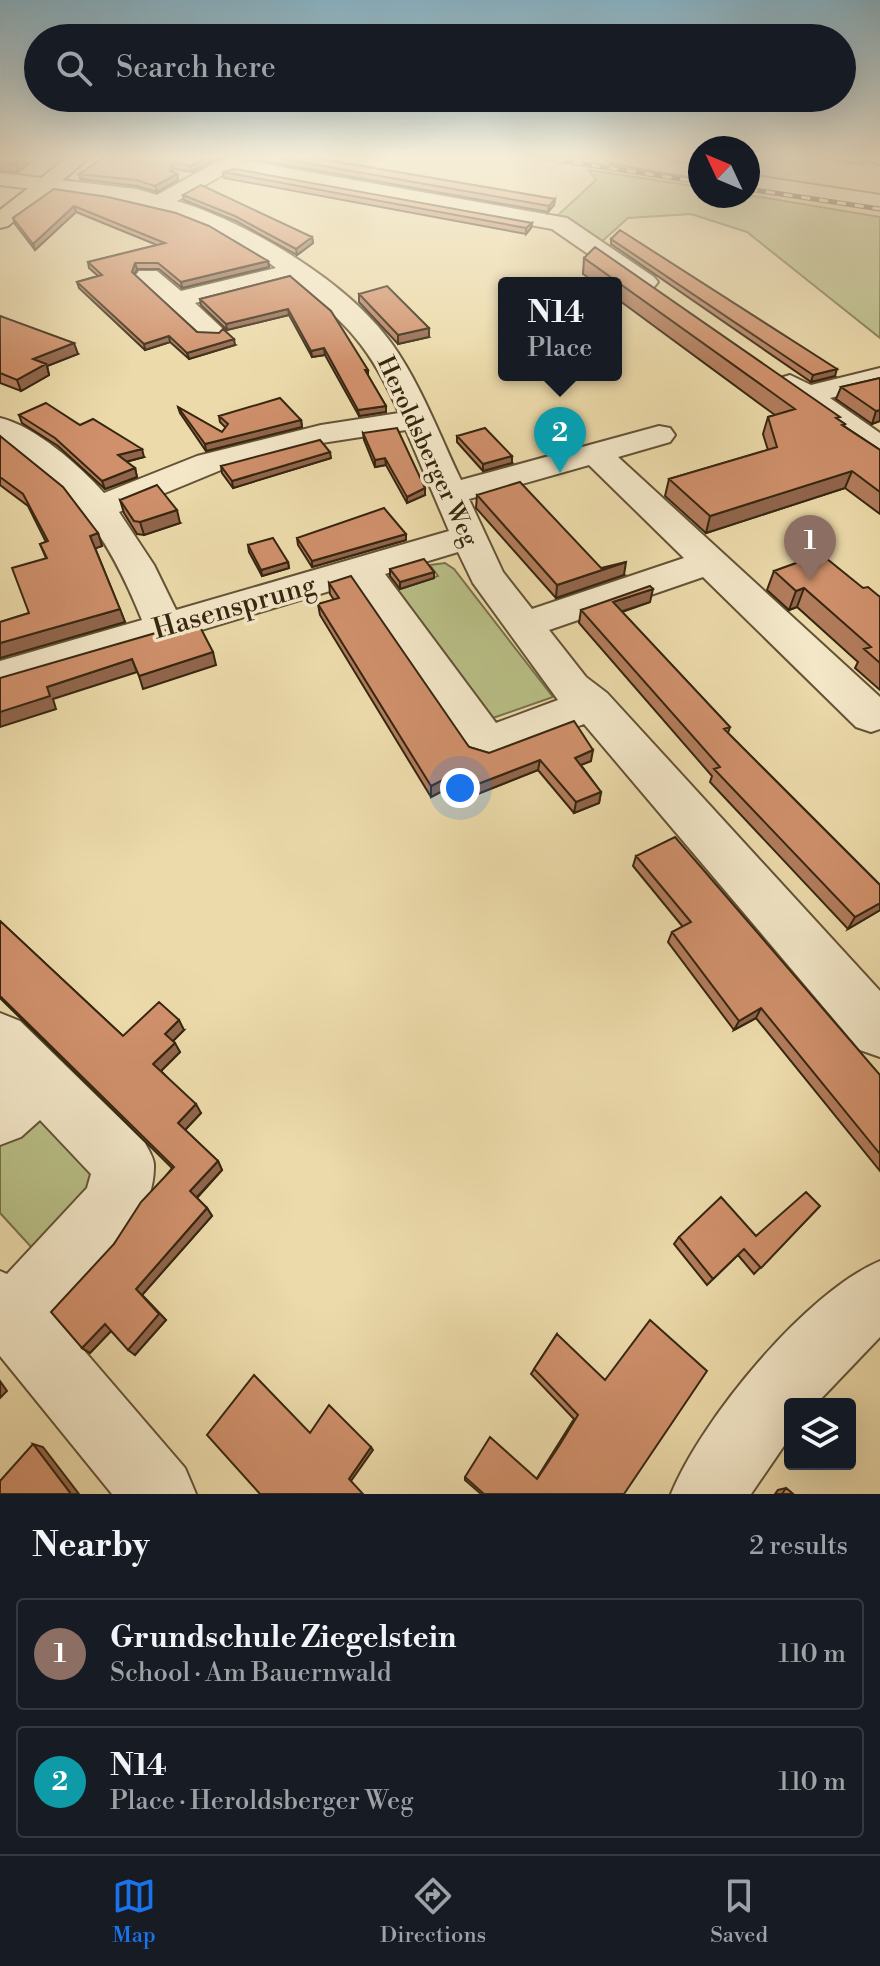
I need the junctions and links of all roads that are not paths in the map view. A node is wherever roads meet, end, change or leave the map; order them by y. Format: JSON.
{"nodes":[{"id":1,"x":225,"y":227,"type":"edge"},
{"id":2,"x":564,"y":227,"type":"edge"},
{"id":3,"x":298,"y":270,"type":"junction"},
{"id":4,"x":148,"y":276,"type":"dead end"},
{"id":5,"x":663,"y":295,"type":"edge"},
{"id":6,"x":177,"y":300,"type":"junction"},
{"id":7,"x":210,"y":330,"type":"edge"},
{"id":8,"x":767,"y":368,"type":"edge"},
{"id":9,"x":880,"y":377,"type":"edge"},
{"id":10,"x":806,"y":395,"type":"junction"},
{"id":11,"x":417,"y":419,"type":"junction"},
{"id":12,"x":0,"y":427,"type":"edge"},
{"id":13,"x":659,"y":435,"type":"dead end"},
{"id":14,"x":880,"y":448,"type":"edge"},
{"id":15,"x":595,"y":453,"type":"junction"},
{"id":16,"x":452,"y":493,"type":"junction"},
{"id":17,"x":98,"y":508,"type":"junction"},
{"id":18,"x":469,"y":537,"type":"junction"},
{"id":19,"x":708,"y":563,"type":"junction"},
{"id":20,"x":362,"y":569,"type":"junction"},
{"id":21,"x":524,"y":625,"type":"junction"},
{"id":22,"x":164,"y":627,"type":"junction"},
{"id":23,"x":0,"y":676,"type":"edge"},
{"id":24,"x":592,"y":704,"type":"junction"},
{"id":25,"x":880,"y":713,"type":"edge"},
{"id":26,"x":880,"y":1031,"type":"edge"},
{"id":27,"x":14,"y":1079,"type":"edge"},
{"id":28,"x":880,"y":1294,"type":"edge"},
{"id":29,"x":6,"y":1310,"type":"edge"},
{"id":30,"x":159,"y":1494,"type":"edge"},
{"id":31,"x":708,"y":1494,"type":"edge"}],
"edges":[{"from":1,"to":3,"type":"street","name":"Heroldsberger Weg"},
{"from":2,"to":5,"type":"street"},
{"from":3,"to":6,"type":"street"},
{"from":3,"to":11,"type":"street","name":"Heroldsberger Weg"},
{"from":4,"to":6,"type":"street"},
{"from":6,"to":7,"type":"street"},
{"from":8,"to":10,"type":"street"},
{"from":9,"to":10,"type":"street"},
{"from":10,"to":14,"type":"street"},
{"from":11,"to":16,"type":"street","name":"Heroldsberger Weg"},
{"from":11,"to":17,"type":"street"},
{"from":12,"to":17,"type":"street"},
{"from":13,"to":15,"type":"street"},
{"from":15,"to":16,"type":"street"},
{"from":15,"to":19,"type":"street"},
{"from":16,"to":18,"type":"street","name":"Heroldsberger Weg"},
{"from":17,"to":22,"type":"street"},
{"from":18,"to":20,"type":"street","name":"Hasensprung"},
{"from":18,"to":21,"type":"street","name":"Heroldsberger Weg"},
{"from":19,"to":21,"type":"street"},
{"from":19,"to":25,"type":"street"},
{"from":20,"to":22,"type":"street","name":"Hasensprung"},
{"from":20,"to":24,"type":"street"},
{"from":21,"to":24,"type":"street","name":"Heroldsberger Weg"},
{"from":22,"to":23,"type":"street","name":"Hasensprung"},
{"from":24,"to":26,"type":"street","name":"Heroldsberger Weg"},
{"from":27,"to":29,"type":"street"},
{"from":28,"to":31,"type":"street"},
{"from":29,"to":30,"type":"street"}]}
